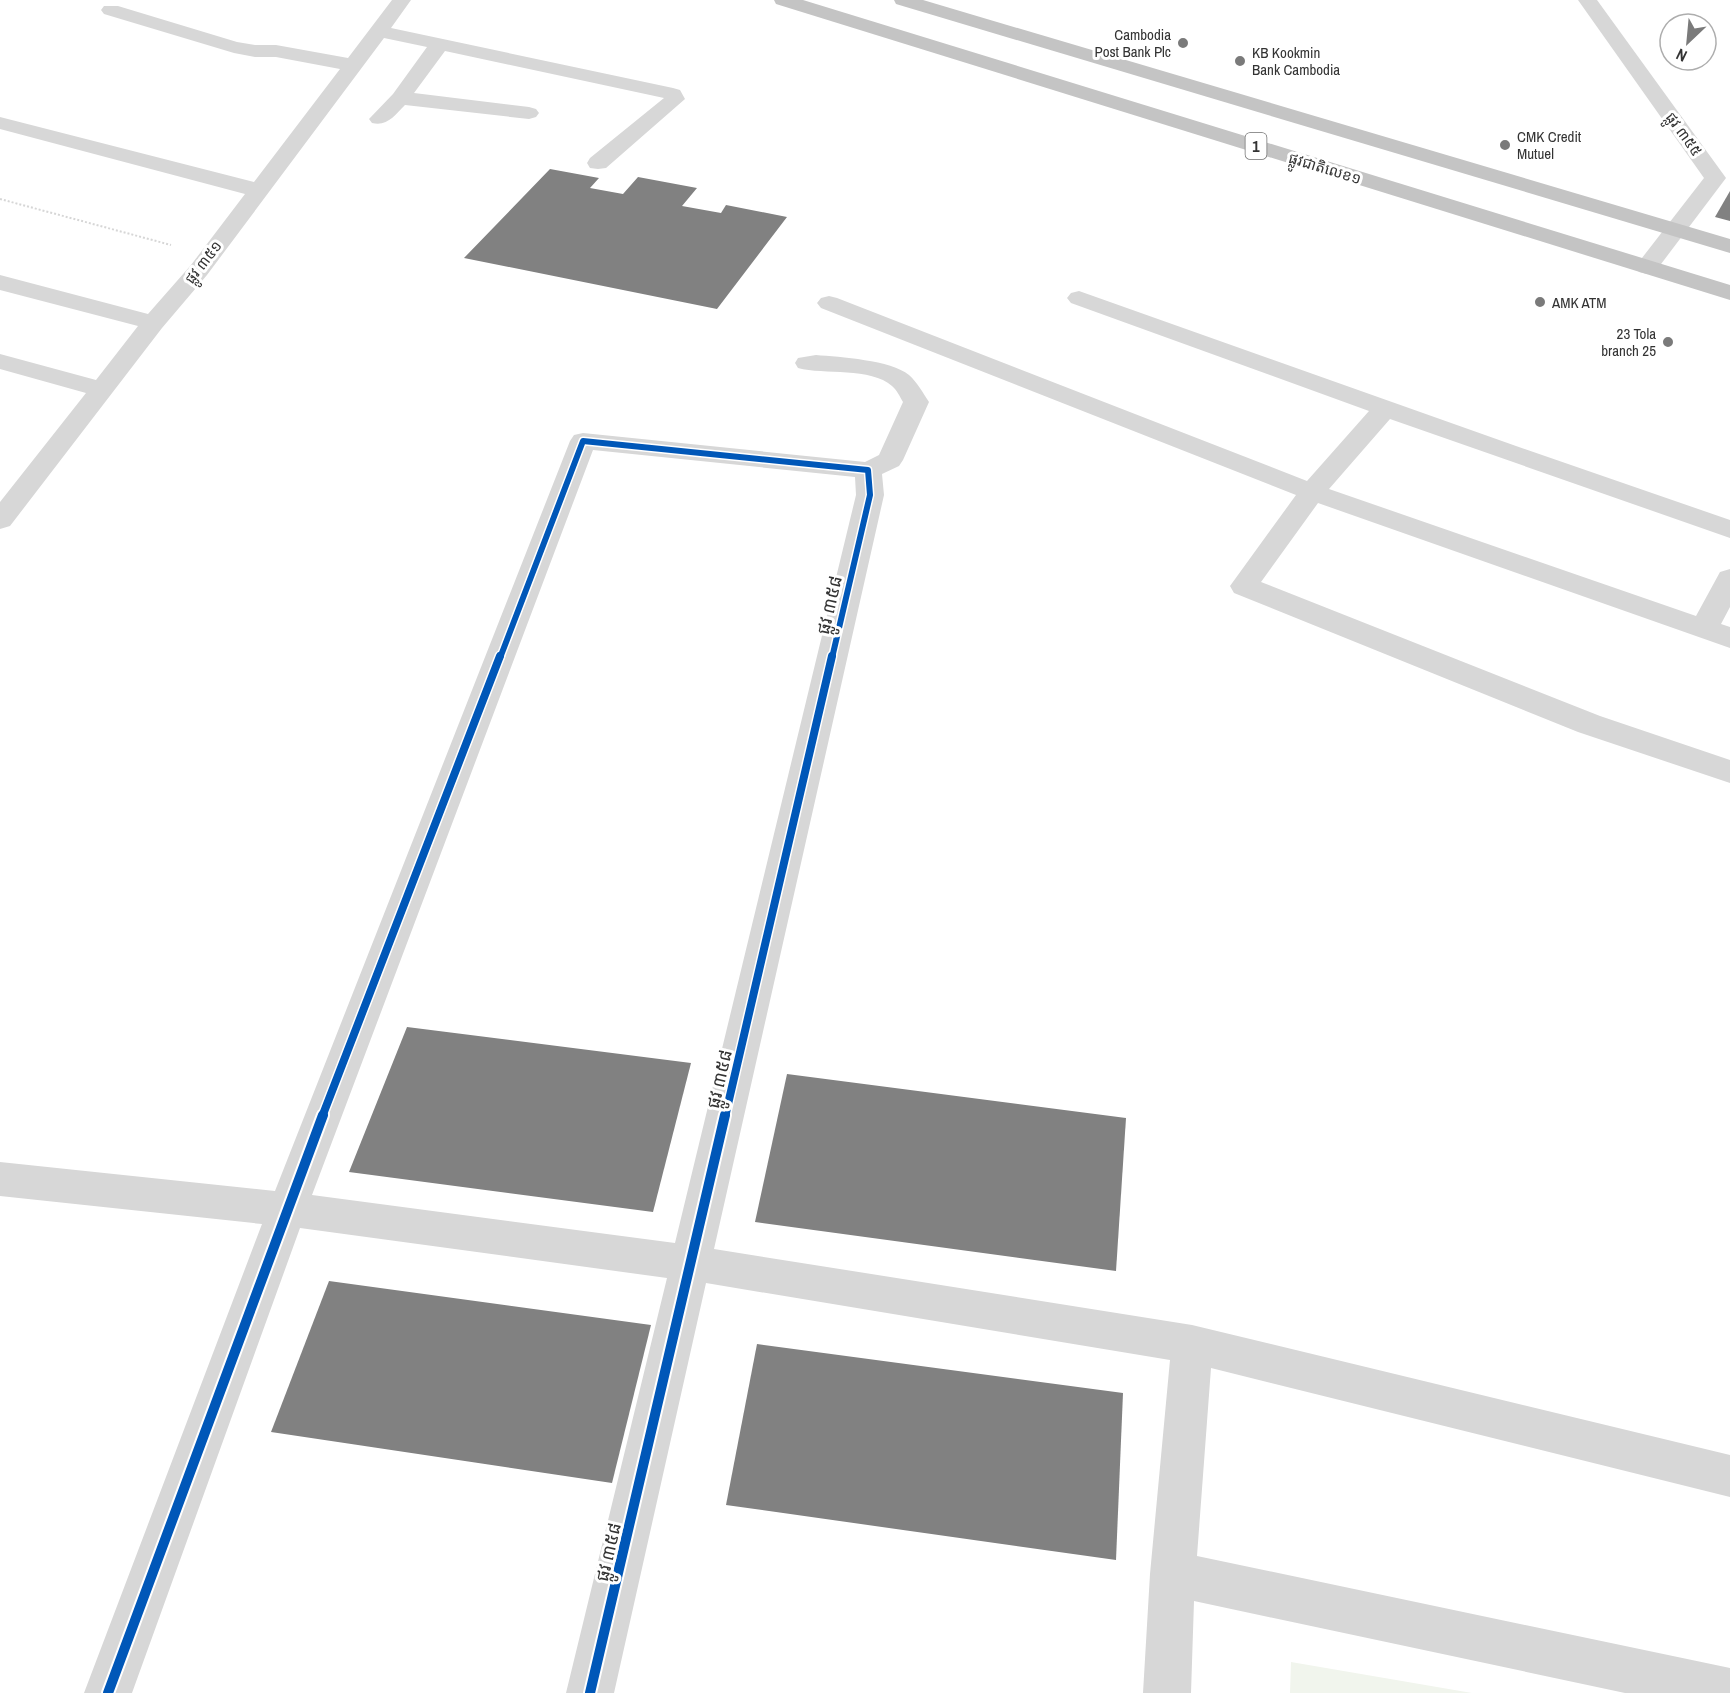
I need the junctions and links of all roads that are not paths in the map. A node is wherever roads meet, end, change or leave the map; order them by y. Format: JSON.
{"nodes":[{"id":1,"x":402,"y":0,"type":"edge"},
{"id":2,"x":783,"y":0,"type":"edge"},
{"id":3,"x":903,"y":0,"type":"edge"},
{"id":4,"x":1587,"y":0,"type":"edge"},
{"id":5,"x":111,"y":10,"type":"dead end"},
{"id":6,"x":379,"y":31,"type":"junction"},
{"id":7,"x":440,"y":44,"type":"junction"},
{"id":8,"x":351,"y":65,"type":"junction"},
{"id":9,"x":400,"y":98,"type":"junction"},
{"id":10,"x":529,"y":113,"type":"dead end"},
{"id":11,"x":379,"y":118,"type":"dead end"},
{"id":12,"x":0,"y":123,"type":"edge"},
{"id":13,"x":598,"y":163,"type":"dead end"},
{"id":14,"x":1723,"y":178,"type":"edge"},
{"id":15,"x":257,"y":190,"type":"junction"},
{"id":16,"x":1677,"y":230,"type":"junction"},
{"id":17,"x":1730,"y":246,"type":"edge"},
{"id":18,"x":1647,"y":267,"type":"junction"},
{"id":19,"x":0,"y":282,"type":"edge"},
{"id":20,"x":1730,"y":293,"type":"edge"},
{"id":21,"x":1079,"y":298,"type":"dead end"},
{"id":22,"x":829,"y":303,"type":"dead end"},
{"id":23,"x":153,"y":323,"type":"junction"},
{"id":24,"x":0,"y":361,"type":"edge"},
{"id":25,"x":807,"y":363,"type":"dead end"},
{"id":26,"x":101,"y":389,"type":"junction"},
{"id":27,"x":1386,"y":408,"type":"junction"},
{"id":28,"x":868,"y":470,"type":"junction"},
{"id":29,"x":1312,"y":492,"type":"junction"},
{"id":30,"x":0,"y":520,"type":"edge"},
{"id":31,"x":1730,"y":529,"type":"edge"},
{"id":32,"x":1730,"y":578,"type":"edge"},
{"id":33,"x":1718,"y":633,"type":"edge"},
{"id":34,"x":1730,"y":772,"type":"edge"},
{"id":35,"x":0,"y":1179,"type":"edge"},
{"id":36,"x":287,"y":1209,"type":"junction"},
{"id":37,"x":692,"y":1263,"type":"junction"},
{"id":38,"x":1192,"y":1344,"type":"junction"},
{"id":39,"x":1730,"y":1476,"type":"edge"},
{"id":40,"x":1173,"y":1574,"type":"junction"},
{"id":41,"x":1730,"y":1692,"type":"edge"},
{"id":42,"x":108,"y":1693,"type":"edge"},
{"id":43,"x":590,"y":1693,"type":"edge"},
{"id":44,"x":1167,"y":1693,"type":"edge"}],
"edges":[{"from":1,"to":6,"type":"street","name":"ផ្លូវ ៣៥១"},
{"from":2,"to":18,"type":"highway","name":"ផ្លូវជាតិលេខ១","number":"1"},
{"from":3,"to":16,"type":"highway","number":"1"},
{"from":4,"to":14,"type":"street","name":"ផ្លូវ ៣៥៥"},
{"from":5,"to":8,"type":"street"},
{"from":6,"to":7,"type":"street"},
{"from":6,"to":8,"type":"street","name":"ផ្លូវ ៣៥១"},
{"from":7,"to":9,"type":"street"},
{"from":7,"to":13,"type":"street"},
{"from":8,"to":15,"type":"street","name":"ផ្លូវ ៣៥១"},
{"from":9,"to":10,"type":"street"},
{"from":9,"to":11,"type":"street"},
{"from":12,"to":15,"type":"street"},
{"from":14,"to":16,"type":"street","name":"ផ្លូវ ៣៥៥"},
{"from":15,"to":23,"type":"street","name":"ផ្លូវ ៣៥១"},
{"from":16,"to":17,"type":"highway","number":"1"},
{"from":16,"to":18,"type":"street","name":"ផ្លូវ ៣៥៥"},
{"from":18,"to":20,"type":"highway","name":"ផ្លូវជាតិលេខ១","number":"1"},
{"from":19,"to":23,"type":"street"},
{"from":21,"to":27,"type":"street"},
{"from":22,"to":29,"type":"street"},
{"from":23,"to":26,"type":"street","name":"ផ្លូវ ៣៥១"},
{"from":24,"to":26,"type":"street"},
{"from":25,"to":28,"type":"street"},
{"from":26,"to":30,"type":"street","name":"ផ្លូវ ៣៥១"},
{"from":27,"to":29,"type":"street"},
{"from":27,"to":31,"type":"street"},
{"from":28,"to":36,"type":"street"},
{"from":28,"to":37,"type":"street","name":"ផ្លូវ ៣៥៨"},
{"from":29,"to":33,"type":"street"},
{"from":29,"to":34,"type":"street"},
{"from":32,"to":33,"type":"street"},
{"from":35,"to":36,"type":"street"},
{"from":36,"to":37,"type":"street"},
{"from":36,"to":42,"type":"street"},
{"from":37,"to":38,"type":"street"},
{"from":37,"to":43,"type":"street","name":"ផ្លូវ ៣៥៨"},
{"from":38,"to":39,"type":"street"},
{"from":38,"to":40,"type":"street"},
{"from":40,"to":41,"type":"street"},
{"from":40,"to":44,"type":"street"}]}
